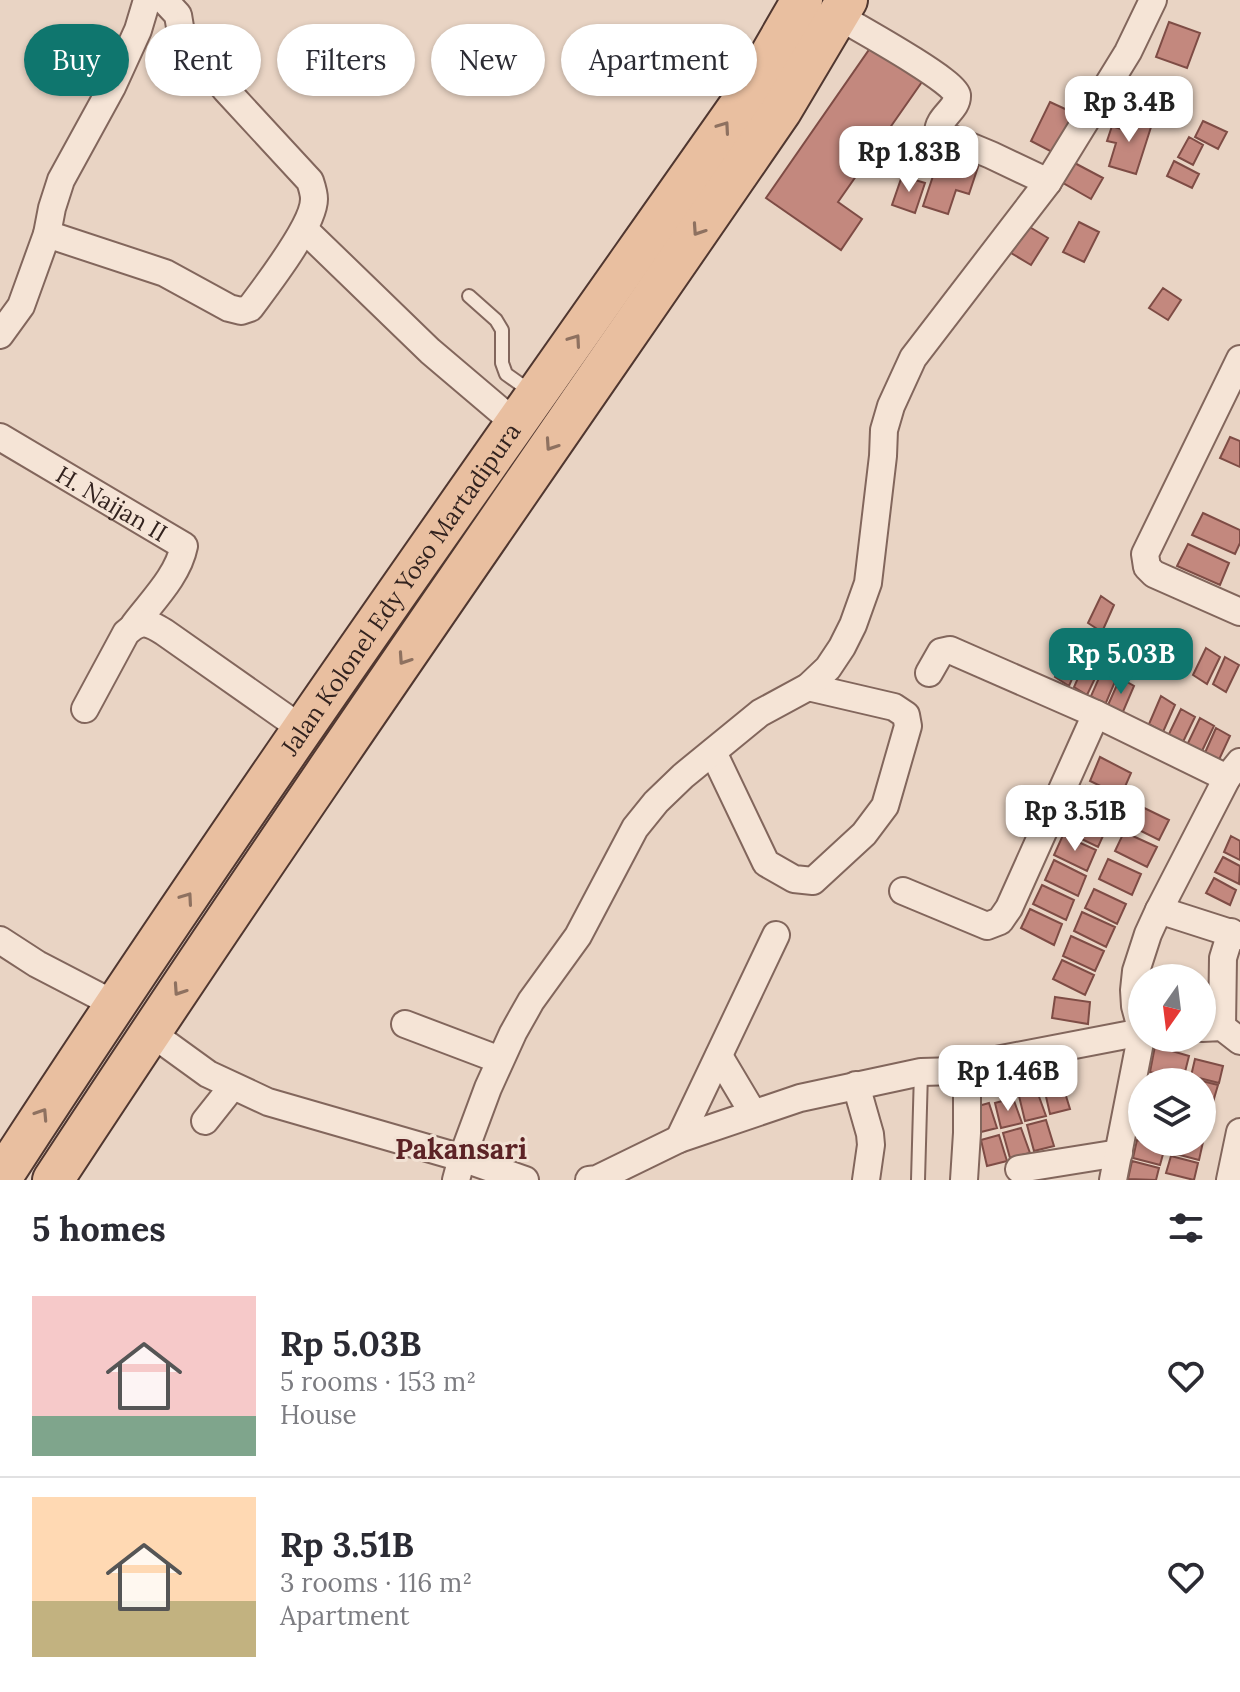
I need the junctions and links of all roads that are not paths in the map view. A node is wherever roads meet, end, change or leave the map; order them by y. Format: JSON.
{"nodes":[{"id":1,"x":147,"y":0,"type":"edge"},
{"id":2,"x":164,"y":0,"type":"edge"},
{"id":3,"x":1153,"y":0,"type":"edge"},
{"id":4,"x":829,"y":5,"type":"edge"},
{"id":5,"x":1048,"y":182,"type":"junction"},
{"id":6,"x":305,"y":230,"type":"junction"},
{"id":7,"x":47,"y":234,"type":"junction"},
{"id":8,"x":469,"y":296,"type":"dead end"},
{"id":9,"x":0,"y":335,"type":"edge"},
{"id":10,"x":1240,"y":359,"type":"edge"},
{"id":11,"x":526,"y":410,"type":"junction"},
{"id":12,"x":0,"y":437,"type":"edge"},
{"id":13,"x":1240,"y":612,"type":"edge"},
{"id":14,"x":134,"y":625,"type":"junction"},
{"id":15,"x":929,"y":673,"type":"dead end"},
{"id":16,"x":808,"y":687,"type":"junction"},
{"id":17,"x":85,"y":709,"type":"dead end"},
{"id":18,"x":1096,"y":714,"type":"junction"},
{"id":19,"x":302,"y":729,"type":"junction"},
{"id":20,"x":713,"y":752,"type":"junction"},
{"id":21,"x":1233,"y":770,"type":"edge"},
{"id":22,"x":234,"y":830,"type":"junction"},
{"id":23,"x":270,"y":854,"type":"junction"},
{"id":24,"x":903,"y":891,"type":"dead end"},
{"id":25,"x":1159,"y":910,"type":"junction"},
{"id":26,"x":1236,"y":934,"type":"edge"},
{"id":27,"x":776,"y":935,"type":"dead end"},
{"id":28,"x":0,"y":940,"type":"edge"},
{"id":29,"x":1138,"y":964,"type":"edge"},
{"id":30,"x":114,"y":1004,"type":"junction"},
{"id":31,"x":405,"y":1024,"type":"dead end"},
{"id":32,"x":150,"y":1032,"type":"junction"},
{"id":33,"x":1221,"y":1032,"type":"edge"},
{"id":34,"x":1128,"y":1035,"type":"edge"},
{"id":35,"x":1138,"y":1052,"type":"edge"},
{"id":36,"x":719,"y":1056,"type":"junction"},
{"id":37,"x":500,"y":1060,"type":"junction"},
{"id":38,"x":991,"y":1061,"type":"dead end"},
{"id":39,"x":921,"y":1072,"type":"junction"},
{"id":40,"x":856,"y":1085,"type":"junction"},
{"id":41,"x":232,"y":1087,"type":"junction"},
{"id":42,"x":753,"y":1113,"type":"junction"},
{"id":43,"x":205,"y":1121,"type":"dead end"},
{"id":44,"x":1240,"y":1132,"type":"edge"},
{"id":45,"x":679,"y":1139,"type":"junction"},
{"id":46,"x":1119,"y":1153,"type":"junction"},
{"id":47,"x":459,"y":1169,"type":"edge"},
{"id":48,"x":1019,"y":1169,"type":"dead end"},
{"id":49,"x":0,"y":1180,"type":"edge"},
{"id":50,"x":53,"y":1180,"type":"edge"},
{"id":51,"x":525,"y":1180,"type":"edge"},
{"id":52,"x":589,"y":1180,"type":"edge"},
{"id":53,"x":866,"y":1180,"type":"edge"},
{"id":54,"x":918,"y":1180,"type":"edge"},
{"id":55,"x":964,"y":1180,"type":"edge"},
{"id":56,"x":1113,"y":1180,"type":"edge"},
{"id":57,"x":1230,"y":1180,"type":"edge"}],
"edges":[{"from":1,"to":7,"type":"street"},
{"from":2,"to":6,"type":"street"},
{"from":3,"to":5,"type":"street"},
{"from":4,"to":5,"type":"street"},
{"from":11,"to":4,"type":"main road","name":"Jalan Kolonel Edy Yoso Martadipura","one_way":true},
{"from":4,"to":23,"type":"main road","name":"Jalan Kolonel Edy Yoso Martadipura","one_way":true},
{"from":5,"to":16,"type":"street"},
{"from":6,"to":7,"type":"street"},
{"from":6,"to":11,"type":"street"},
{"from":7,"to":9,"type":"street"},
{"from":8,"to":11,"type":"lane"},
{"from":10,"to":13,"type":"street"},
{"from":11,"to":19,"type":"main road","name":"Jalan Kolonel Edy Yoso Martadipura"},
{"from":12,"to":14,"type":"street","name":"H. Naijan II"},
{"from":14,"to":17,"type":"street"},
{"from":14,"to":19,"type":"street"},
{"from":15,"to":18,"type":"street"},
{"from":16,"to":20,"type":"street"},
{"from":16,"to":20,"type":"street"},
{"from":18,"to":21,"type":"street"},
{"from":18,"to":24,"type":"street"},
{"from":19,"to":22,"type":"main road","name":"Jalan Kolonel Edy Yoso Martadipura"},
{"from":20,"to":37,"type":"street"},
{"from":21,"to":25,"type":"street"},
{"from":22,"to":23,"type":"main road"},
{"from":30,"to":22,"type":"main road","name":"Jalan Kolonel Edy Yoso Martadipura","one_way":true},
{"from":23,"to":32,"type":"main road","name":"Jalan Kolonel Edy Yoso Martadipura","one_way":true},
{"from":25,"to":26,"type":"street"},
{"from":25,"to":29,"type":"street"},
{"from":26,"to":33,"type":"street"},
{"from":27,"to":36,"type":"street"},
{"from":28,"to":30,"type":"street"},
{"from":49,"to":30,"type":"main road","name":"Jalan Kolonel Edy Yoso Martadipura","one_way":true},
{"from":31,"to":37,"type":"street"},
{"from":32,"to":41,"type":"street"},
{"from":32,"to":50,"type":"main road","name":"Jalan Kolonel Edy Yoso Martadipura"},
{"from":34,"to":38,"type":"street"},
{"from":35,"to":46,"type":"street"},
{"from":36,"to":42,"type":"street"},
{"from":36,"to":45,"type":"street"},
{"from":37,"to":47,"type":"street"},
{"from":39,"to":40,"type":"street"},
{"from":39,"to":54,"type":"lane"},
{"from":39,"to":55,"type":"street"},
{"from":40,"to":42,"type":"street"},
{"from":40,"to":53,"type":"street"},
{"from":41,"to":43,"type":"street"},
{"from":41,"to":47,"type":"street"},
{"from":42,"to":45,"type":"street"},
{"from":44,"to":57,"type":"street"},
{"from":45,"to":52,"type":"street"},
{"from":46,"to":48,"type":"street"},
{"from":46,"to":56,"type":"street"},
{"from":47,"to":51,"type":"street"}]}
